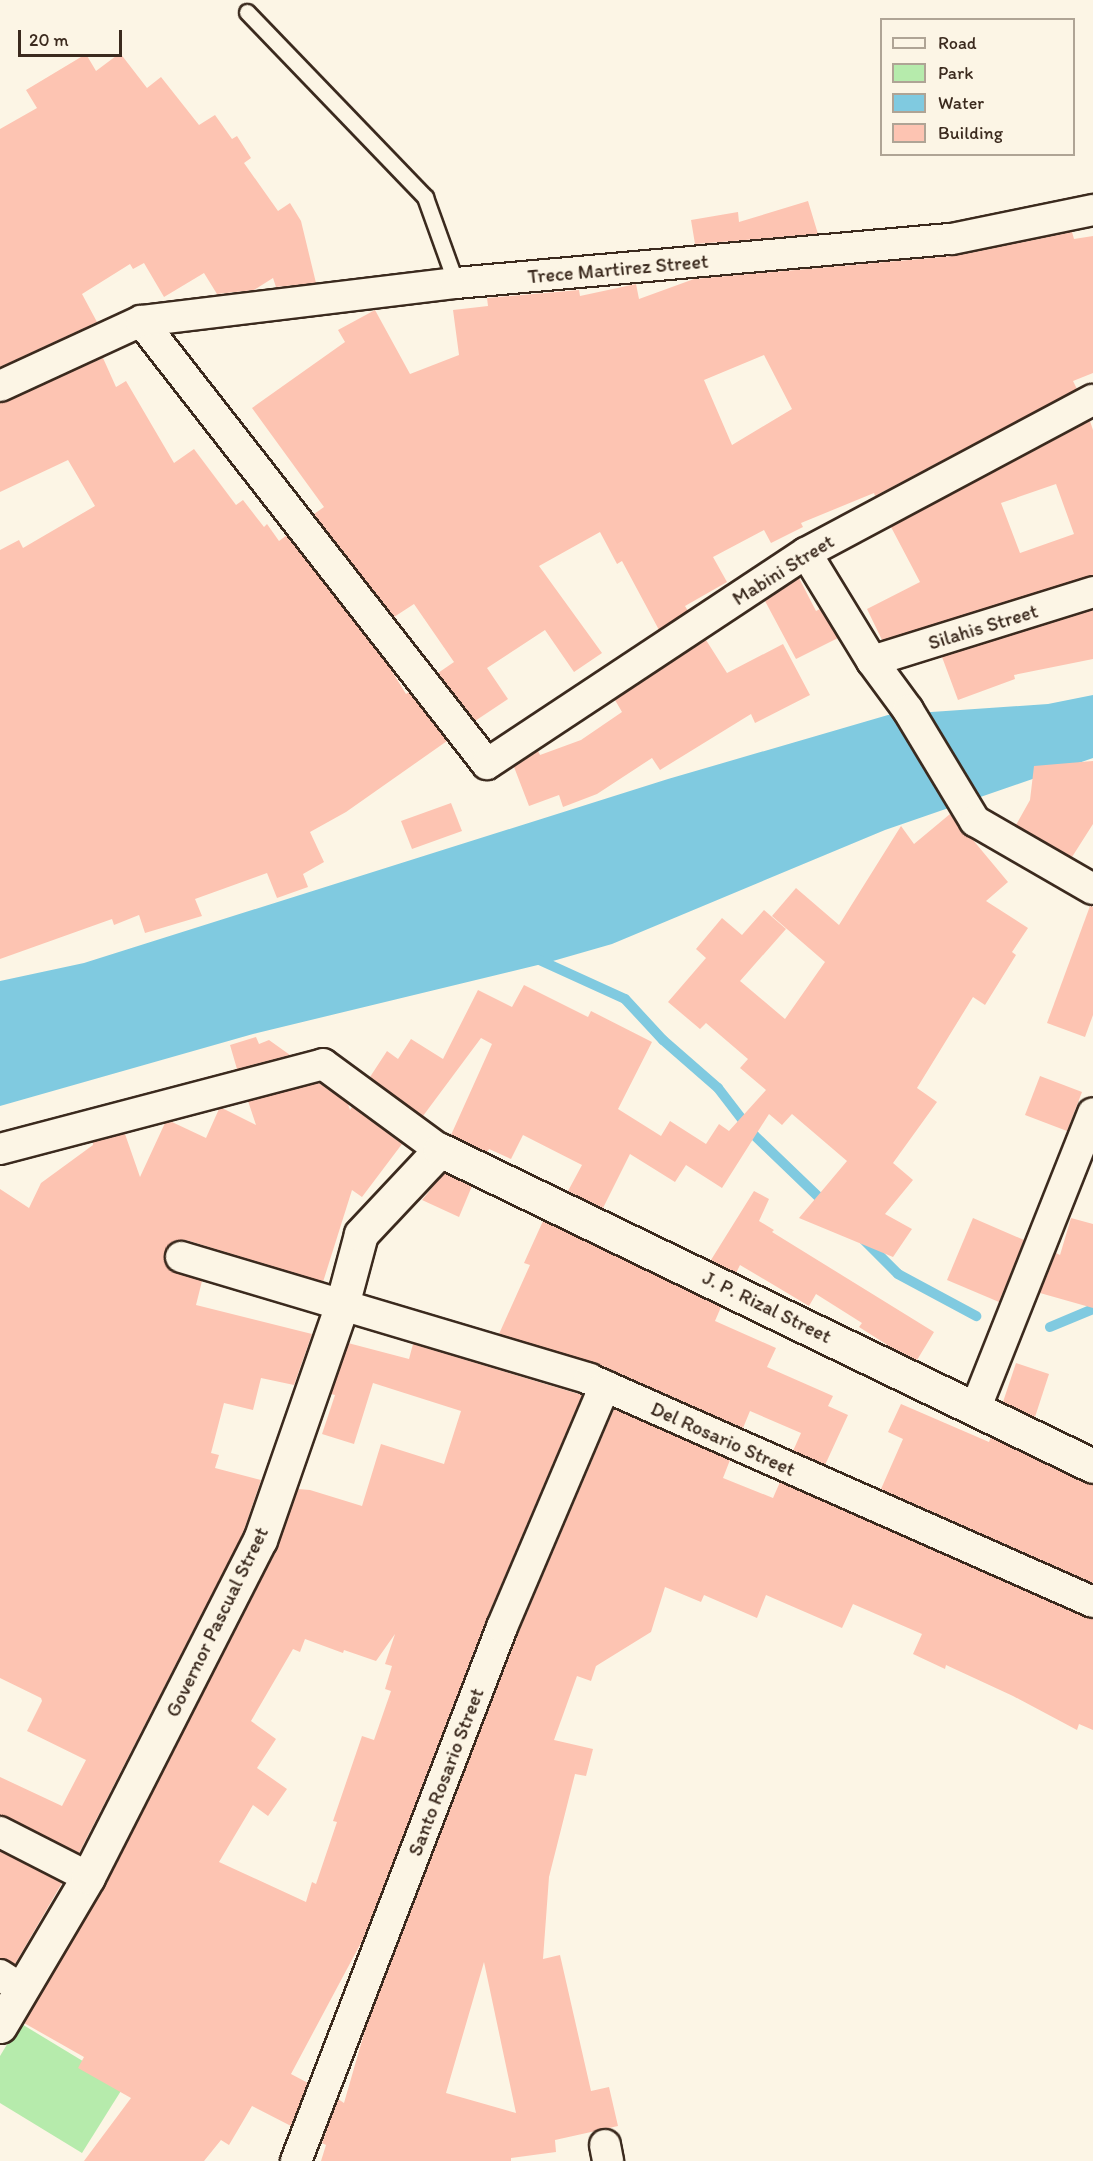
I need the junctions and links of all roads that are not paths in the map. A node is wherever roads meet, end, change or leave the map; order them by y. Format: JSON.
{"nodes":[{"id":1,"x":247,"y":12,"type":"dead end"},
{"id":2,"x":1093,"y":210,"type":"edge"},
{"id":3,"x":456,"y":284,"type":"junction"},
{"id":4,"x":141,"y":321,"type":"junction"},
{"id":5,"x":0,"y":387,"type":"edge"},
{"id":6,"x":1093,"y":400,"type":"edge"},
{"id":7,"x":806,"y":553,"type":"junction"},
{"id":8,"x":1093,"y":592,"type":"edge"},
{"id":9,"x":872,"y":661,"type":"junction"},
{"id":10,"x":1093,"y":889,"type":"edge"},
{"id":11,"x":1093,"y":1113,"type":"edge"},
{"id":12,"x":0,"y":1149,"type":"edge"},
{"id":13,"x":441,"y":1150,"type":"junction"},
{"id":14,"x":181,"y":1257,"type":"dead end"},
{"id":15,"x":342,"y":1305,"type":"junction"},
{"id":16,"x":604,"y":1386,"type":"junction"},
{"id":17,"x":976,"y":1407,"type":"junction"},
{"id":18,"x":1093,"y":1466,"type":"edge"},
{"id":19,"x":1093,"y":1602,"type":"edge"},
{"id":20,"x":0,"y":1832,"type":"edge"},
{"id":21,"x":88,"y":1876,"type":"junction"},
{"id":22,"x":12,"y":1983,"type":"edge"},
{"id":23,"x":0,"y":2026,"type":"edge"},
{"id":24,"x":297,"y":2161,"type":"edge"}],
"edges":[{"from":1,"to":3,"type":"lane"},
{"from":2,"to":3,"type":"street","name":"Trece Martirez Street"},
{"from":3,"to":4,"type":"street","name":"Trece Martirez Street"},
{"from":4,"to":5,"type":"street","name":"Trece Martirez Street"},
{"from":4,"to":7,"type":"street","name":"Mabini Street"},
{"from":6,"to":7,"type":"street","name":"Mabini Street"},
{"from":7,"to":9,"type":"street"},
{"from":8,"to":9,"type":"street","name":"Silahis Street"},
{"from":9,"to":10,"type":"street"},
{"from":11,"to":17,"type":"street"},
{"from":12,"to":13,"type":"street"},
{"from":13,"to":15,"type":"street","name":"Governor Pascual Street"},
{"from":13,"to":17,"type":"street","name":"J. P. Rizal Street"},
{"from":14,"to":15,"type":"street","name":"Del Rosario Street"},
{"from":15,"to":16,"type":"street","name":"Del Rosario Street"},
{"from":15,"to":21,"type":"street","name":"Governor Pascual Street"},
{"from":16,"to":19,"type":"street","name":"Del Rosario Street"},
{"from":16,"to":24,"type":"street","name":"Santo Rosario Street"},
{"from":17,"to":18,"type":"street","name":"J. P. Rizal Street"},
{"from":20,"to":21,"type":"street"},
{"from":21,"to":22,"type":"street","name":"Governor Pascual Street"},
{"from":22,"to":23,"type":"street","name":"Governor Pascual Street"}]}
